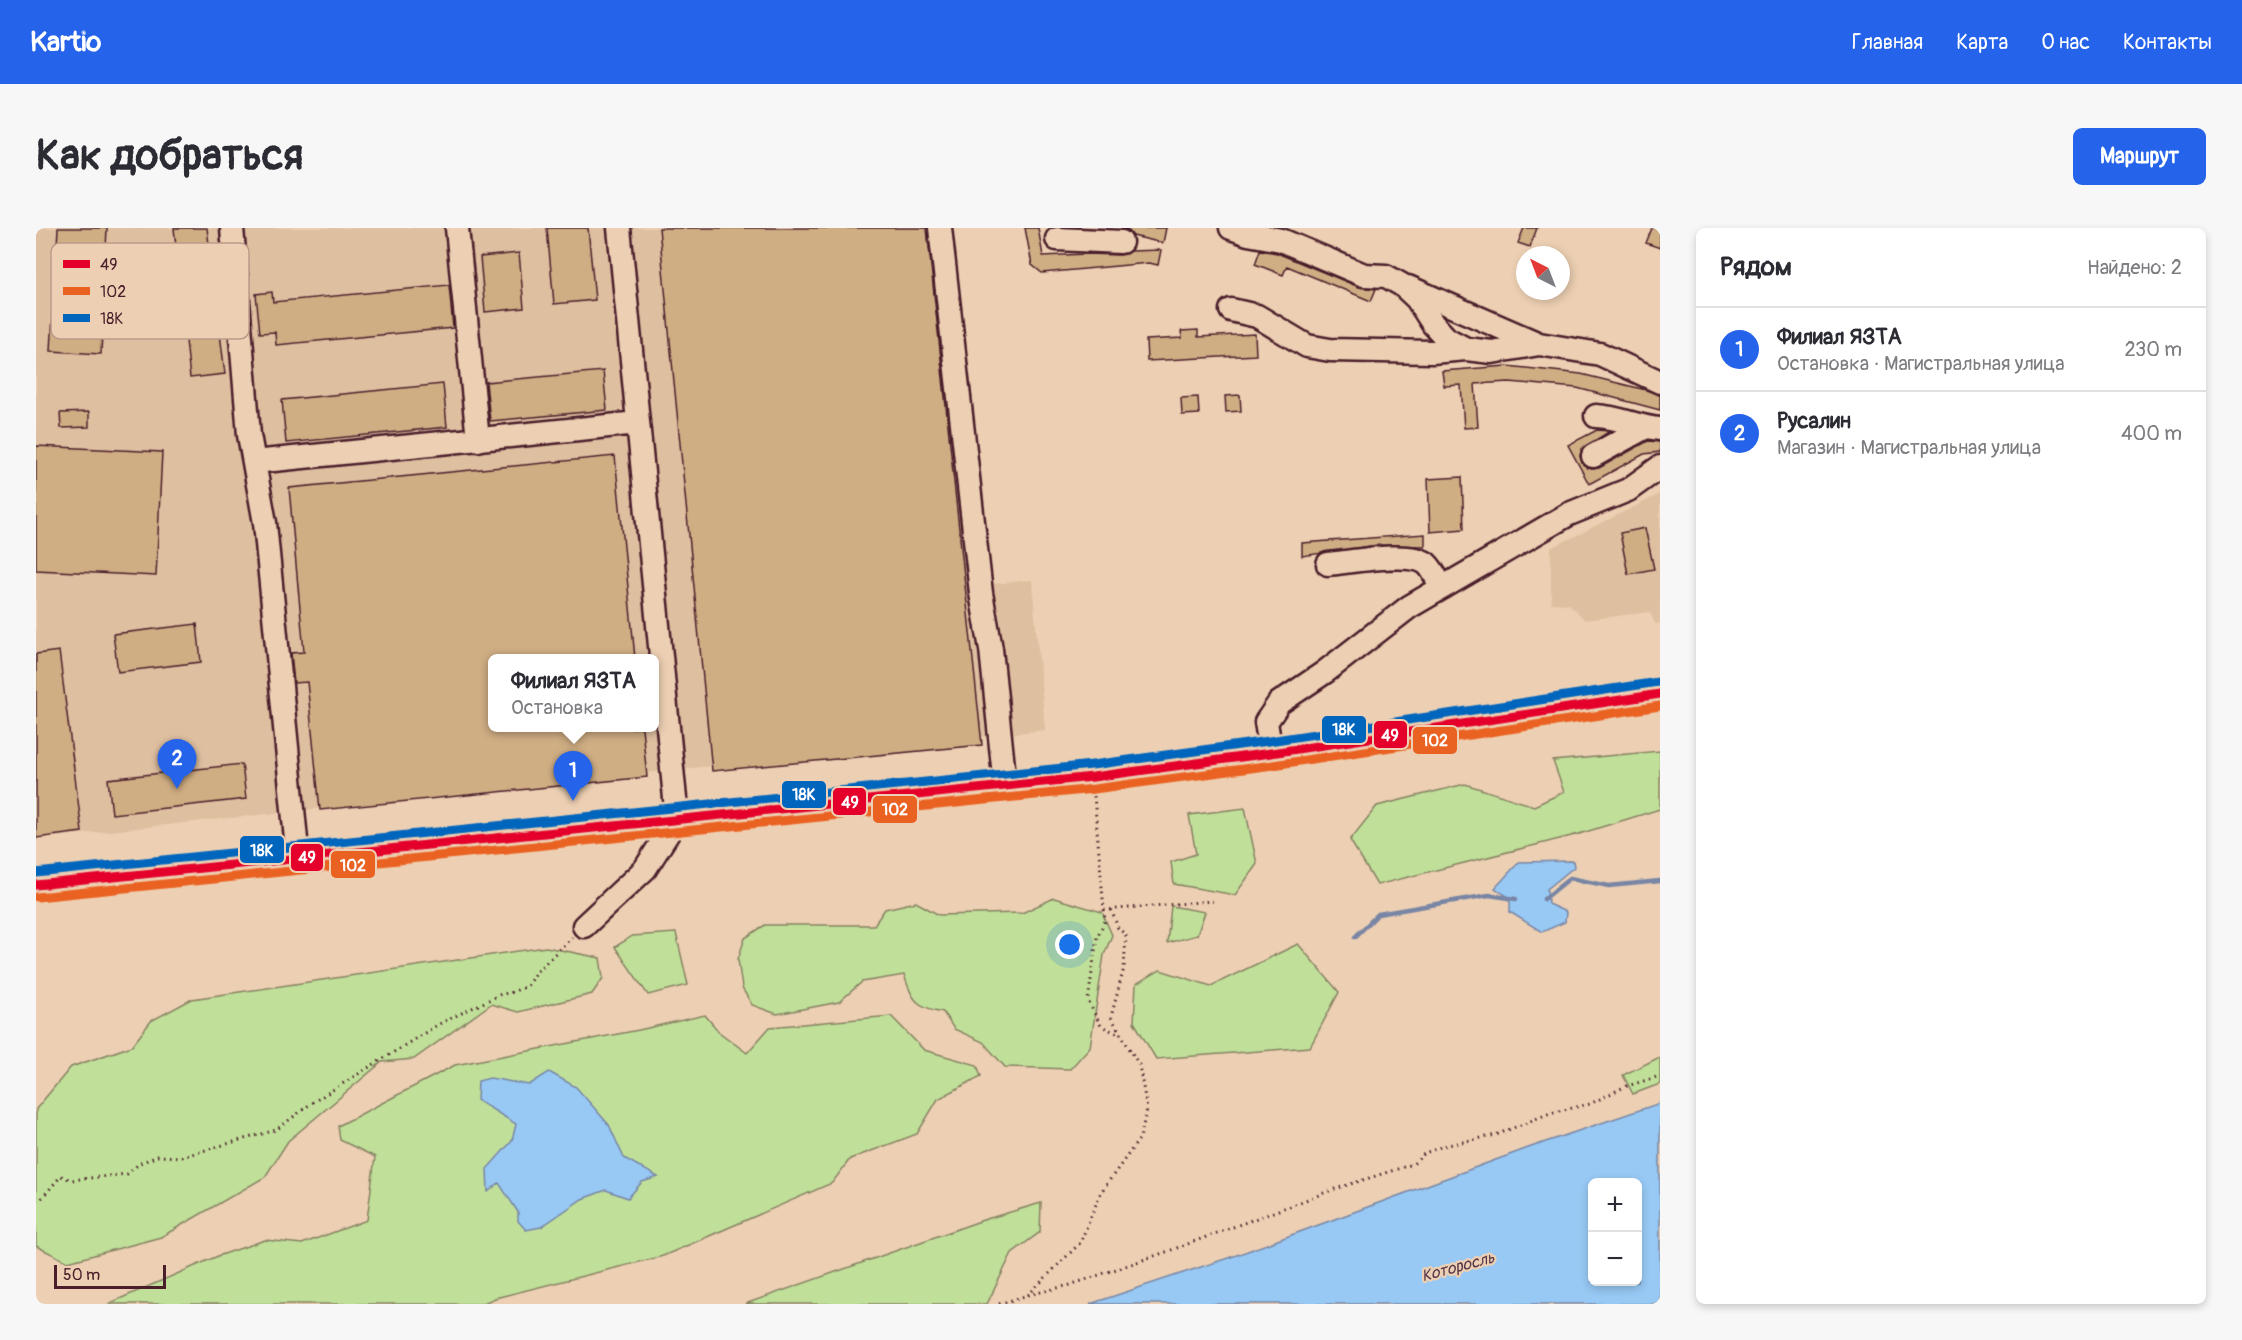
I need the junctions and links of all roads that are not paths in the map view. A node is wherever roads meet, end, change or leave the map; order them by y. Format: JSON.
{"nodes":[{"id":1,"x":232,"y":228,"type":"edge"},
{"id":2,"x":457,"y":228,"type":"edge"},
{"id":3,"x":619,"y":228,"type":"edge"},
{"id":4,"x":940,"y":228,"type":"edge"},
{"id":5,"x":1231,"y":228,"type":"edge"},
{"id":6,"x":1088,"y":234,"type":"edge"},
{"id":7,"x":1057,"y":239,"type":"dead end"},
{"id":8,"x":1121,"y":242,"type":"dead end"},
{"id":9,"x":233,"y":243,"type":"edge"},
{"id":10,"x":1402,"y":285,"type":"junction"},
{"id":11,"x":1231,"y":310,"type":"dead end"},
{"id":12,"x":240,"y":339,"type":"edge"},
{"id":13,"x":1539,"y":344,"type":"junction"},
{"id":14,"x":1466,"y":349,"type":"junction"},
{"id":15,"x":1660,"y":382,"type":"edge"},
{"id":16,"x":1596,"y":416,"type":"dead end"},
{"id":17,"x":638,"y":423,"type":"junction"},
{"id":18,"x":1652,"y":428,"type":"edge"},
{"id":19,"x":478,"y":440,"type":"junction"},
{"id":20,"x":1593,"y":456,"type":"dead end"},
{"id":21,"x":254,"y":462,"type":"junction"},
{"id":22,"x":1660,"y":467,"type":"edge"},
{"id":23,"x":1328,"y":564,"type":"dead end"},
{"id":24,"x":1441,"y":587,"type":"junction"},
{"id":25,"x":1660,"y":694,"type":"edge"},
{"id":26,"x":1270,"y":753,"type":"junction"},
{"id":27,"x":1005,"y":786,"type":"junction"},
{"id":28,"x":677,"y":819,"type":"junction"},
{"id":29,"x":298,"y":860,"type":"junction"},
{"id":30,"x":36,"y":885,"type":"edge"},
{"id":31,"x":584,"y":926,"type":"road end"}],
"edges":[{"from":1,"to":9,"type":"lane"},
{"from":2,"to":19,"type":"lane"},
{"from":3,"to":17,"type":"lane"},
{"from":4,"to":27,"type":"lane"},
{"from":5,"to":10,"type":"lane"},
{"from":6,"to":7,"type":"lane"},
{"from":6,"to":8,"type":"lane"},
{"from":10,"to":13,"type":"lane"},
{"from":10,"to":14,"type":"lane"},
{"from":11,"to":14,"type":"lane"},
{"from":12,"to":21,"type":"lane"},
{"from":13,"to":14,"type":"lane"},
{"from":13,"to":15,"type":"lane"},
{"from":16,"to":18,"type":"lane"},
{"from":17,"to":19,"type":"lane"},
{"from":17,"to":28,"type":"lane"},
{"from":18,"to":20,"type":"lane"},
{"from":19,"to":21,"type":"lane"},
{"from":21,"to":29,"type":"lane"},
{"from":22,"to":24,"type":"lane"},
{"from":23,"to":24,"type":"lane"},
{"from":24,"to":26,"type":"lane"},
{"from":25,"to":26,"type":"main road"},
{"from":26,"to":27,"type":"main road"},
{"from":27,"to":28,"type":"main road"},
{"from":28,"to":29,"type":"main road"},
{"from":28,"to":31,"type":"lane"},
{"from":29,"to":30,"type":"main road"}]}
